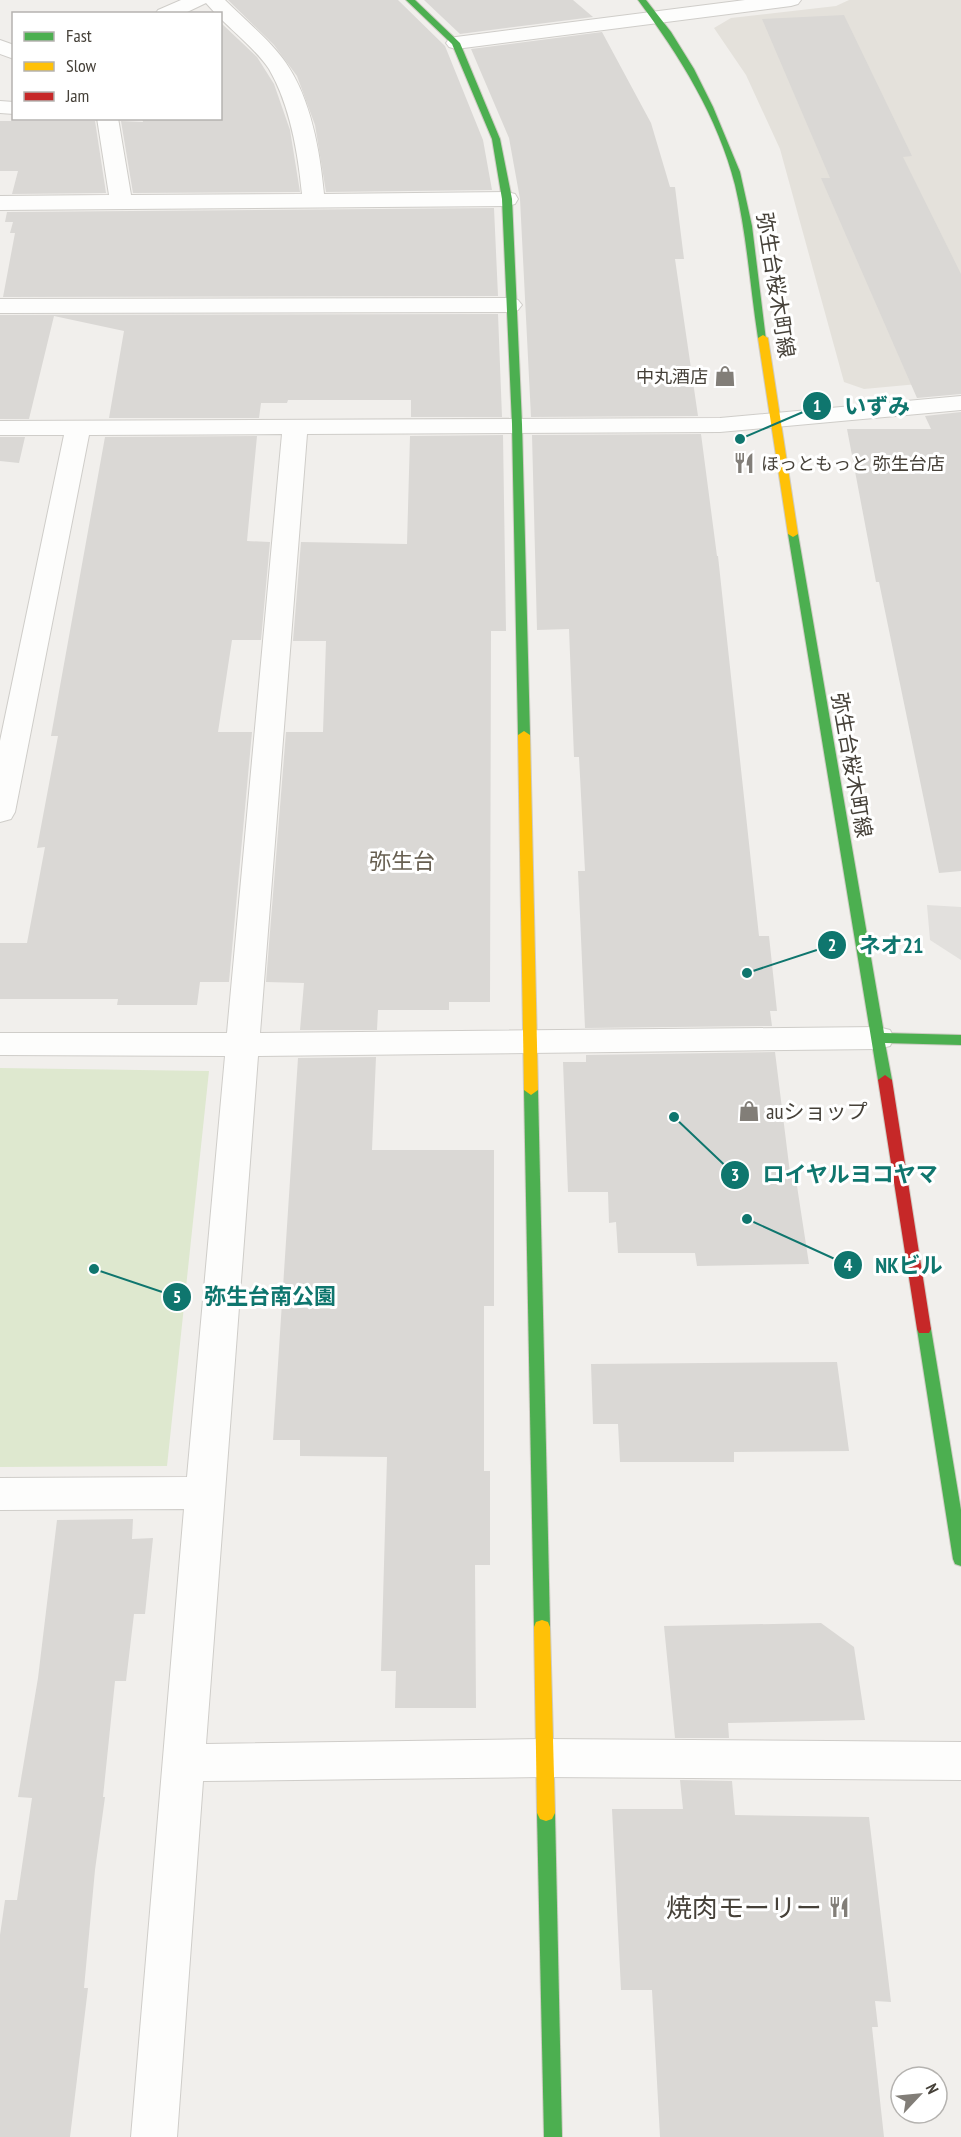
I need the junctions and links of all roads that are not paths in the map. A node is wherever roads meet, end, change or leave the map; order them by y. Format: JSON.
{"nodes":[{"id":1,"x":198,"y":0,"type":"edge"},
{"id":2,"x":213,"y":0,"type":"edge"},
{"id":3,"x":410,"y":0,"type":"edge"},
{"id":4,"x":642,"y":0,"type":"edge"},
{"id":5,"x":791,"y":0,"type":"edge"},
{"id":6,"x":170,"y":12,"type":"edge"},
{"id":7,"x":658,"y":17,"type":"junction"},
{"id":8,"x":456,"y":43,"type":"junction"},
{"id":9,"x":107,"y":120,"type":"edge"},
{"id":10,"x":507,"y":199,"type":"junction"},
{"id":11,"x":314,"y":201,"type":"junction"},
{"id":12,"x":121,"y":202,"type":"junction"},
{"id":13,"x":0,"y":203,"type":"edge"},
{"id":14,"x":510,"y":305,"type":"junction"},
{"id":15,"x":0,"y":306,"type":"edge"},
{"id":16,"x":961,"y":404,"type":"edge"},
{"id":17,"x":775,"y":420,"type":"junction"},
{"id":18,"x":517,"y":424,"type":"junction"},
{"id":19,"x":295,"y":426,"type":"junction"},
{"id":20,"x":78,"y":427,"type":"junction"},
{"id":21,"x":0,"y":428,"type":"edge"},
{"id":22,"x":0,"y":812,"type":"edge"},
{"id":23,"x":878,"y":1038,"type":"junction"},
{"id":24,"x":961,"y":1040,"type":"edge"},
{"id":25,"x":530,"y":1041,"type":"junction"},
{"id":26,"x":0,"y":1044,"type":"edge"},
{"id":27,"x":243,"y":1045,"type":"junction"},
{"id":28,"x":205,"y":1493,"type":"junction"},
{"id":29,"x":0,"y":1494,"type":"edge"},
{"id":30,"x":961,"y":1559,"type":"edge"},
{"id":31,"x":543,"y":1758,"type":"junction"},
{"id":32,"x":961,"y":1761,"type":"edge"},
{"id":33,"x":185,"y":1763,"type":"junction"},
{"id":34,"x":154,"y":2137,"type":"edge"},
{"id":35,"x":553,"y":2137,"type":"edge"}],
"edges":[{"from":1,"to":6,"type":"street"},
{"from":2,"to":11,"type":"street"},
{"from":3,"to":8,"type":"street"},
{"from":4,"to":7,"type":"street","name":"弥生台桜木町線"},
{"from":5,"to":7,"type":"street"},
{"from":7,"to":8,"type":"street"},
{"from":7,"to":17,"type":"street","name":"弥生台桜木町線"},
{"from":8,"to":10,"type":"street"},
{"from":9,"to":12,"type":"street"},
{"from":10,"to":11,"type":"street"},
{"from":10,"to":14,"type":"street"},
{"from":11,"to":12,"type":"street"},
{"from":12,"to":13,"type":"street"},
{"from":14,"to":15,"type":"street"},
{"from":14,"to":18,"type":"street"},
{"from":16,"to":17,"type":"street"},
{"from":17,"to":18,"type":"street"},
{"from":17,"to":23,"type":"street","name":"弥生台桜木町線"},
{"from":18,"to":19,"type":"street"},
{"from":18,"to":25,"type":"street"},
{"from":19,"to":20,"type":"street"},
{"from":19,"to":27,"type":"street"},
{"from":20,"to":21,"type":"street"},
{"from":20,"to":22,"type":"street"},
{"from":23,"to":24,"type":"street"},
{"from":23,"to":25,"type":"street"},
{"from":23,"to":30,"type":"street","name":"弥生台桜木町線"},
{"from":25,"to":27,"type":"street"},
{"from":25,"to":31,"type":"street"},
{"from":26,"to":27,"type":"street"},
{"from":27,"to":28,"type":"street"},
{"from":28,"to":29,"type":"street"},
{"from":28,"to":33,"type":"street"},
{"from":31,"to":32,"type":"street"},
{"from":31,"to":33,"type":"street"},
{"from":31,"to":35,"type":"street"},
{"from":33,"to":34,"type":"street"}]}
